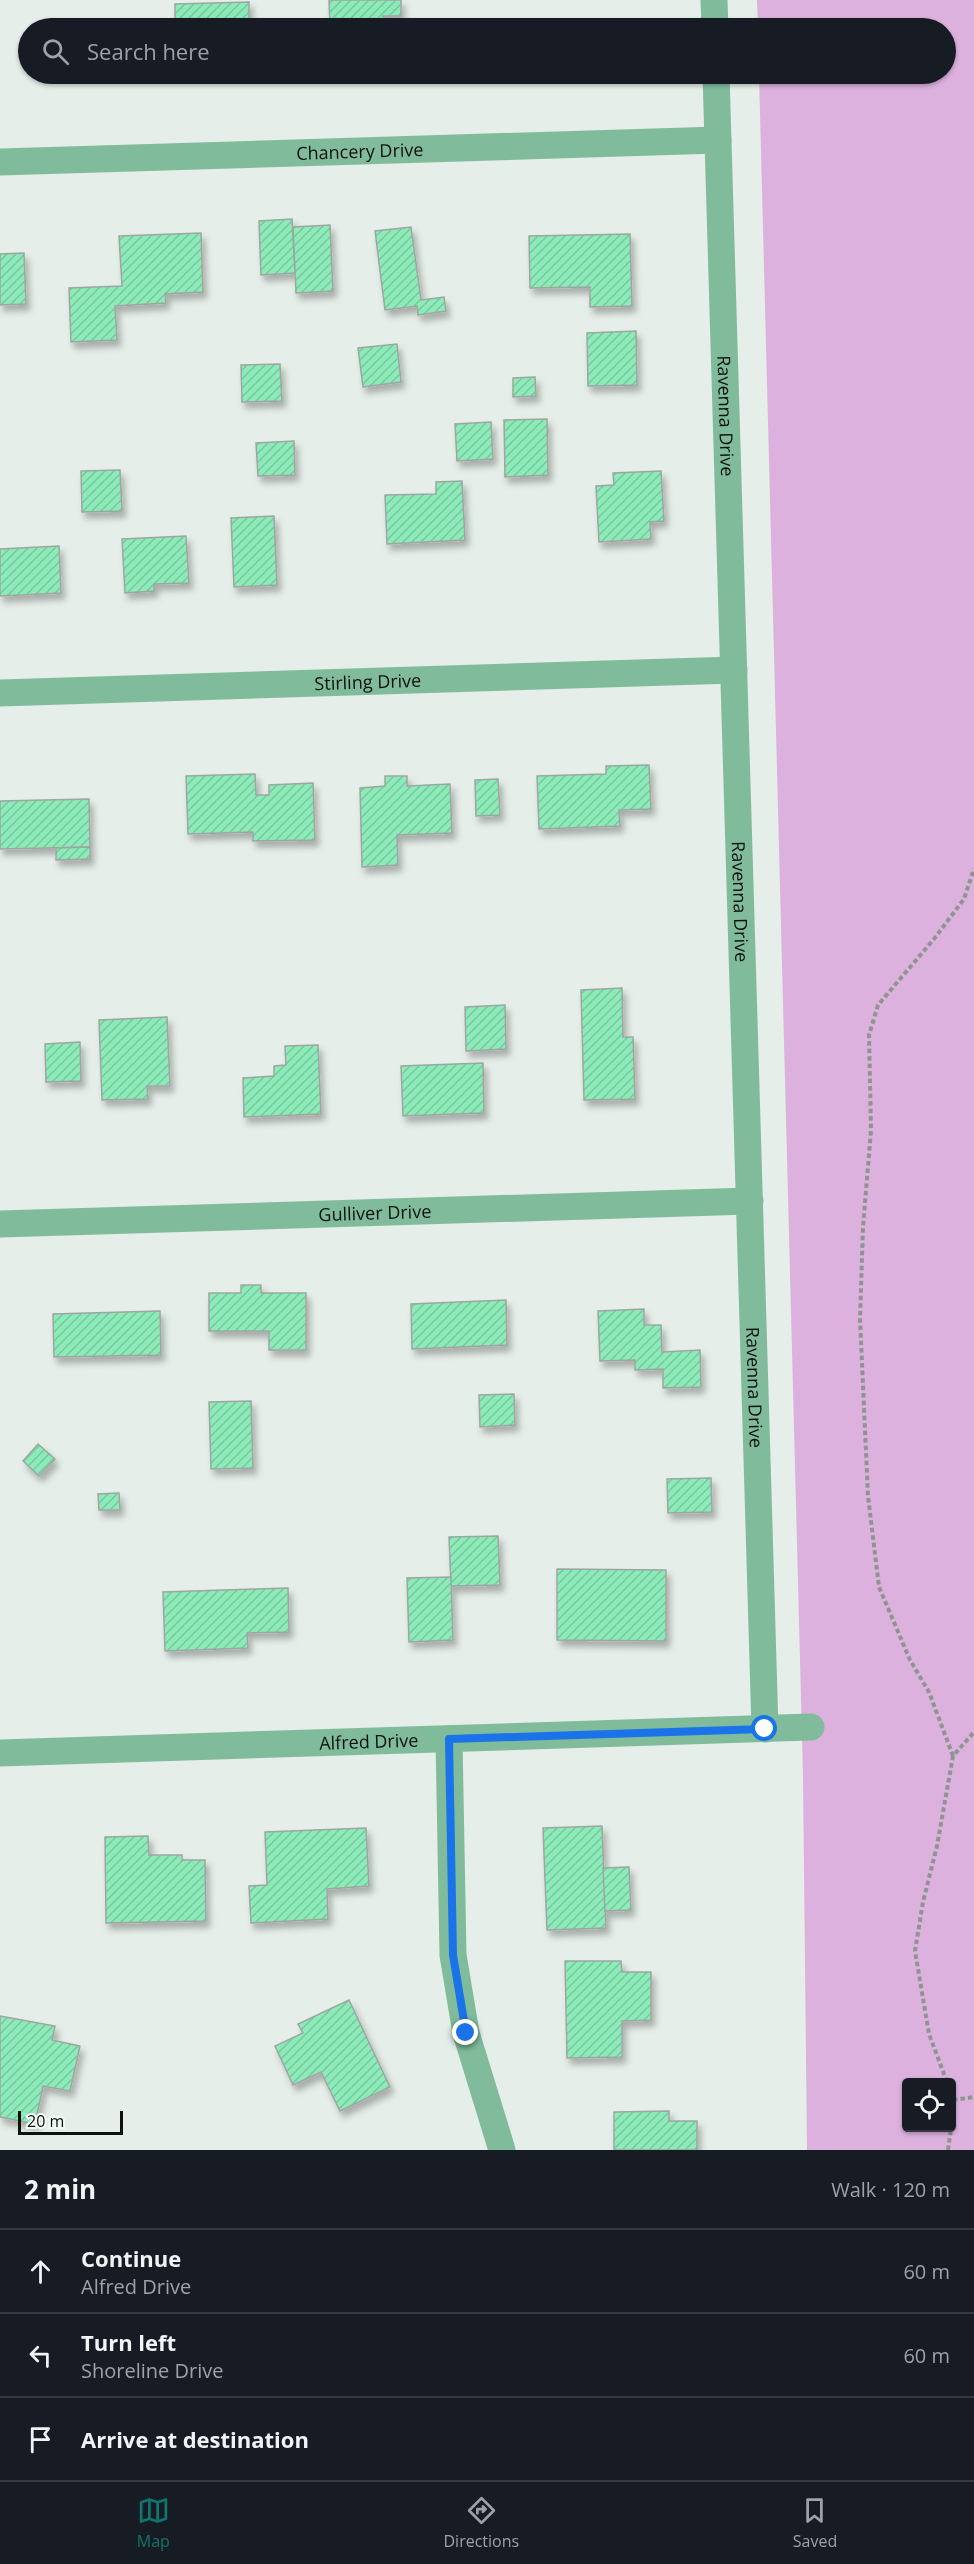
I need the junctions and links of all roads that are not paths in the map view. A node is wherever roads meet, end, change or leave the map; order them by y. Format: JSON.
{"nodes":[{"id":1,"x":714,"y":0,"type":"edge"},
{"id":2,"x":715,"y":18,"type":"edge"},
{"id":3,"x":716,"y":84,"type":"edge"},
{"id":4,"x":718,"y":140,"type":"junction"},
{"id":5,"x":0,"y":162,"type":"edge"},
{"id":6,"x":734,"y":670,"type":"junction"},
{"id":7,"x":0,"y":693,"type":"edge"},
{"id":8,"x":750,"y":1201,"type":"junction"},
{"id":9,"x":0,"y":1224,"type":"edge"},
{"id":10,"x":811,"y":1727,"type":"dead end"},
{"id":11,"x":765,"y":1729,"type":"junction"},
{"id":12,"x":449,"y":1739,"type":"junction"},
{"id":13,"x":0,"y":1753,"type":"edge"},
{"id":14,"x":502,"y":2150,"type":"edge"}],
"edges":[{"from":1,"to":2,"type":"street"},
{"from":3,"to":4,"type":"street","name":"Ravenna Drive"},
{"from":4,"to":5,"type":"street","name":"Chancery Drive"},
{"from":4,"to":6,"type":"street","name":"Ravenna Drive"},
{"from":6,"to":7,"type":"street","name":"Stirling Drive"},
{"from":6,"to":8,"type":"street","name":"Ravenna Drive"},
{"from":8,"to":9,"type":"street","name":"Gulliver Drive"},
{"from":8,"to":11,"type":"street","name":"Ravenna Drive"},
{"from":10,"to":11,"type":"street","name":"Alfred Drive"},
{"from":11,"to":12,"type":"street","name":"Alfred Drive"},
{"from":12,"to":13,"type":"street","name":"Alfred Drive"},
{"from":12,"to":14,"type":"street"}]}
